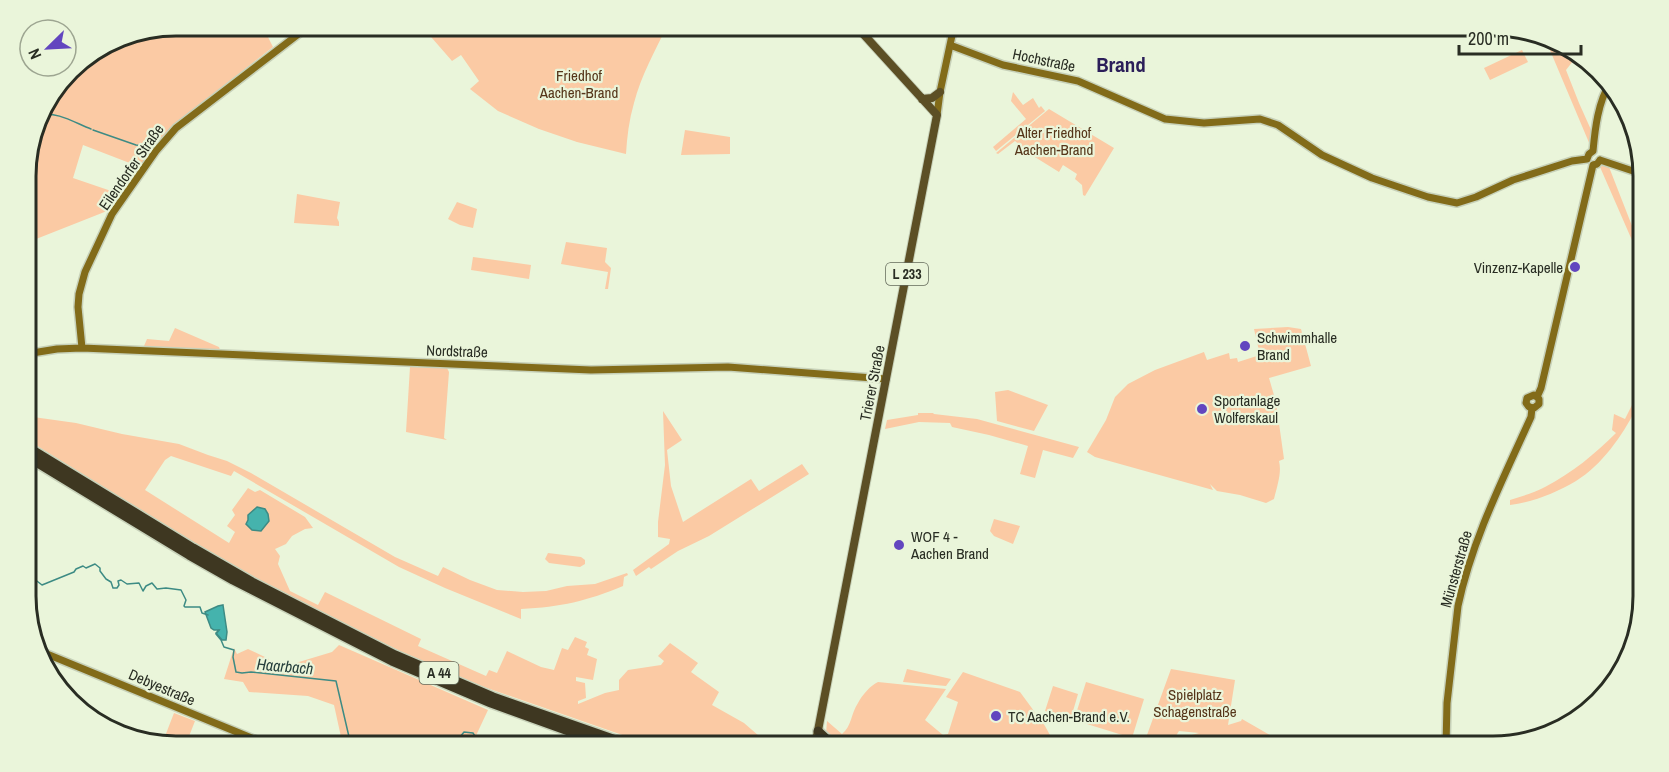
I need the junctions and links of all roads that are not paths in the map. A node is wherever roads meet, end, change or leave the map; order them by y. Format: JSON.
{"nodes":[{"id":1,"x":296,"y":36,"type":"edge"},
{"id":2,"x":865,"y":36,"type":"edge"},
{"id":3,"x":952,"y":36,"type":"edge"},
{"id":4,"x":950,"y":45,"type":"junction"},
{"id":5,"x":940,"y":92,"type":"junction"},
{"id":6,"x":1605,"y":92,"type":"edge"},
{"id":7,"x":922,"y":99,"type":"junction"},
{"id":8,"x":937,"y":115,"type":"junction"},
{"id":9,"x":1593,"y":152,"type":"junction"},
{"id":10,"x":1600,"y":160,"type":"junction"},
{"id":11,"x":1590,"y":162,"type":"junction"},
{"id":12,"x":1633,"y":171,"type":"edge"},
{"id":13,"x":82,"y":348,"type":"junction"},
{"id":14,"x":36,"y":352,"type":"edge"},
{"id":15,"x":886,"y":379,"type":"junction"},
{"id":16,"x":36,"y":452,"type":"edge"},
{"id":17,"x":36,"y":462,"type":"edge"},
{"id":18,"x":235,"y":577,"type":"junction"},
{"id":19,"x":250,"y":585,"type":"junction"},
{"id":20,"x":50,"y":655,"type":"edge"},
{"id":21,"x":818,"y":731,"type":"junction"},
{"id":22,"x":244,"y":736,"type":"edge"},
{"id":23,"x":582,"y":736,"type":"edge"},
{"id":24,"x":605,"y":736,"type":"edge"},
{"id":25,"x":818,"y":736,"type":"edge"},
{"id":26,"x":824,"y":736,"type":"edge"},
{"id":27,"x":1446,"y":736,"type":"edge"}],
"edges":[{"from":1,"to":13,"type":"street","name":"Eilendorfer Straße"},
{"from":2,"to":7,"type":"main road"},
{"from":3,"to":4,"type":"street","name":"Trierer Straße","number":"L 233"},
{"from":4,"to":5,"type":"street","name":"Trierer Straße","number":"L 233"},
{"from":4,"to":11,"type":"street","name":"Hochstraße"},
{"from":5,"to":7,"type":"main road"},
{"from":5,"to":8,"type":"street","name":"Trierer Straße","number":"L 233"},
{"from":6,"to":9,"type":"street"},
{"from":7,"to":8,"type":"main road"},
{"from":8,"to":15,"type":"main road","name":"Trierer Straße","number":"L 233"},
{"from":9,"to":10,"type":"street"},
{"from":9,"to":11,"type":"street","name":"Münsterstraße"},
{"from":10,"to":11,"type":"street"},
{"from":10,"to":12,"type":"street"},
{"from":11,"to":27,"type":"street","name":"Münsterstraße"},
{"from":13,"to":14,"type":"street","name":"Nordstraße"},
{"from":13,"to":15,"type":"street","name":"Nordstraße"},
{"from":15,"to":21,"type":"main road","name":"Trierer Straße","number":"L 233"},
{"from":16,"to":18,"type":"highway","number":"A 44"},
{"from":17,"to":18,"type":"highway","number":"A 44"},
{"from":18,"to":19,"type":"highway","number":"A 44"},
{"from":19,"to":23,"type":"highway","number":"A 44"},
{"from":19,"to":24,"type":"highway","number":"A 44"},
{"from":20,"to":22,"type":"street","name":"Debyestraße"},
{"from":21,"to":25,"type":"main road","name":"Trierer Straße","number":"L 233"},
{"from":21,"to":26,"type":"highway"}]}
